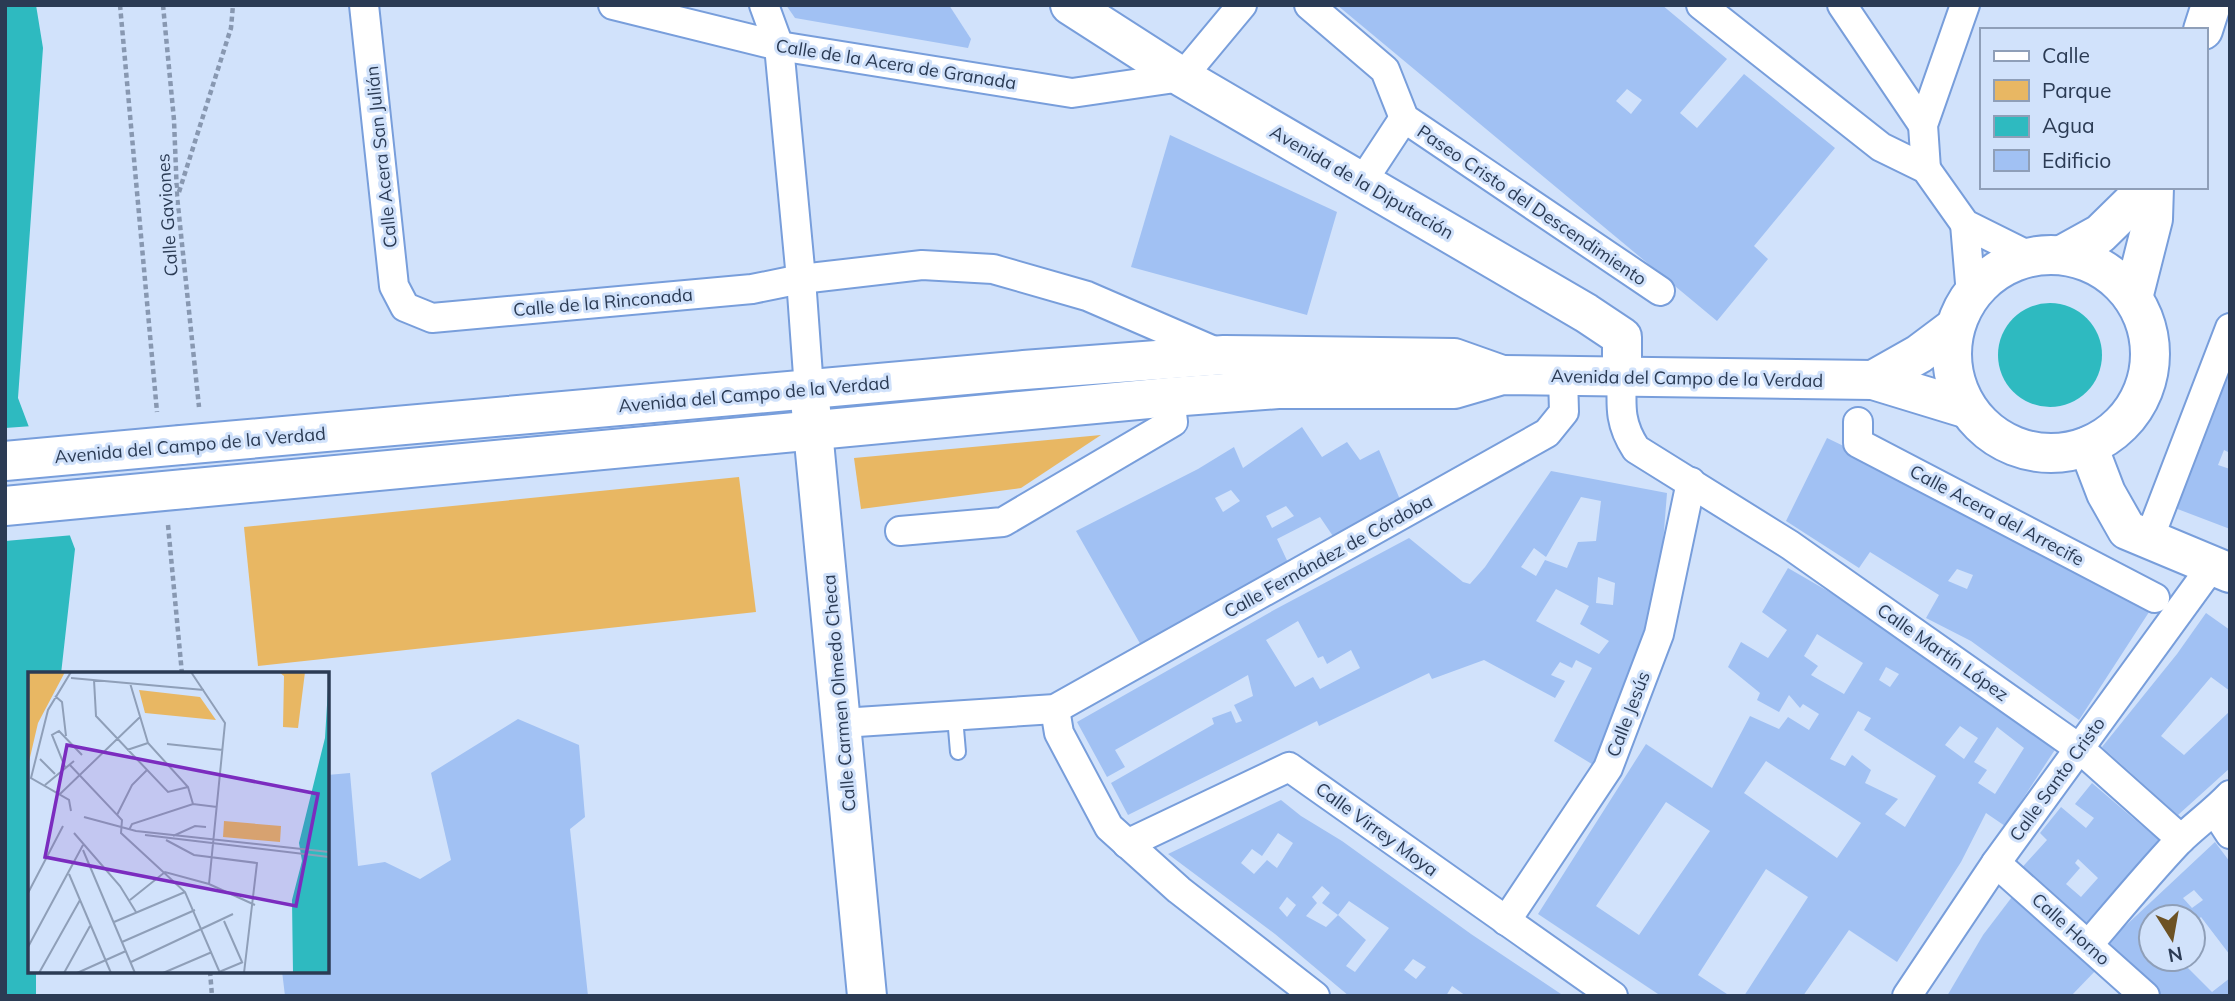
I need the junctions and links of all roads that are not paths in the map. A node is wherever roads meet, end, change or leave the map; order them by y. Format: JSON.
{"nodes":[{"id":1,"x":364,"y":5,"type":"edge"},
{"id":2,"x":613,"y":5,"type":"edge"},
{"id":3,"x":764,"y":5,"type":"edge"},
{"id":4,"x":1070,"y":5,"type":"edge"},
{"id":5,"x":1242,"y":5,"type":"edge"},
{"id":6,"x":1308,"y":5,"type":"edge"},
{"id":7,"x":1701,"y":5,"type":"edge"},
{"id":8,"x":1842,"y":5,"type":"edge"},
{"id":9,"x":1965,"y":5,"type":"edge"},
{"id":10,"x":2211,"y":5,"type":"edge"},
{"id":11,"x":2204,"y":28,"type":"edge"},
{"id":12,"x":779,"y":46,"type":"junction"},
{"id":13,"x":1182,"y":77,"type":"junction"},
{"id":14,"x":1404,"y":118,"type":"junction"},
{"id":15,"x":1923,"y":125,"type":"junction"},
{"id":16,"x":1926,"y":169,"type":"junction"},
{"id":17,"x":1362,"y":182,"type":"junction"},
{"id":18,"x":2146,"y":189,"type":"edge"},
{"id":19,"x":2154,"y":189,"type":"edge"},
{"id":20,"x":1965,"y":224,"type":"junction"},
{"id":21,"x":2047,"y":256,"type":"junction"},
{"id":22,"x":802,"y":279,"type":"junction"},
{"id":23,"x":1660,"y":291,"type":"dead end"},
{"id":24,"x":2133,"y":298,"type":"junction"},
{"id":25,"x":405,"y":307,"type":"joint"},
{"id":26,"x":1963,"y":311,"type":"junction"},
{"id":27,"x":2230,"y":328,"type":"edge"},
{"id":28,"x":1223,"y":355,"type":"junction"},
{"id":29,"x":1502,"y":375,"type":"junction"},
{"id":30,"x":1563,"y":376,"type":"junction"},
{"id":31,"x":1622,"y":377,"type":"junction"},
{"id":32,"x":1873,"y":380,"type":"junction"},
{"id":33,"x":809,"y":390,"type":"junction"},
{"id":34,"x":1170,"y":397,"type":"junction"},
{"id":35,"x":1968,"y":409,"type":"junction"},
{"id":36,"x":1858,"y":422,"type":"dead end"},
{"id":37,"x":814,"y":432,"type":"junction"},
{"id":38,"x":2088,"y":446,"type":"junction"},
{"id":39,"x":5,"y":461,"type":"edge"},
{"id":40,"x":1691,"y":482,"type":"junction"},
{"id":41,"x":5,"y":506,"type":"edge"},
{"id":42,"x":900,"y":531,"type":"dead end"},
{"id":43,"x":2149,"y":539,"type":"junction"},
{"id":44,"x":2221,"y":569,"type":"edge"},
{"id":45,"x":2155,"y":598,"type":"dead end"},
{"id":46,"x":1055,"y":709,"type":"junction"},
{"id":47,"x":956,"y":716,"type":"junction"},
{"id":48,"x":842,"y":723,"type":"junction"},
{"id":49,"x":2080,"y":748,"type":"junction"},
{"id":50,"x":958,"y":752,"type":"dead end"},
{"id":51,"x":2225,"y":813,"type":"edge"},
{"id":52,"x":2181,"y":839,"type":"junction"},
{"id":53,"x":1126,"y":844,"type":"junction"},
{"id":54,"x":1996,"y":863,"type":"junction"},
{"id":55,"x":1506,"y":922,"type":"junction"},
{"id":56,"x":2090,"y":944,"type":"junction"},
{"id":57,"x":1916,"y":993,"type":"edge"},
{"id":58,"x":867,"y":996,"type":"edge"},
{"id":59,"x":1315,"y":996,"type":"edge"},
{"id":60,"x":1613,"y":996,"type":"edge"},
{"id":61,"x":2145,"y":996,"type":"edge"}],
"edges":[{"from":1,"to":25,"type":"street","name":"Calle Acera San Julián"},
{"from":2,"to":12,"type":"street","name":"Calle de la Acera de Granada"},
{"from":3,"to":12,"type":"street"},
{"from":4,"to":13,"type":"main road","name":"Avenida de la Diputación"},
{"from":5,"to":13,"type":"street"},
{"from":6,"to":14,"type":"street","name":"Paseo Cristo del Descendimiento"},
{"from":7,"to":16,"type":"street"},
{"from":8,"to":15,"type":"street"},
{"from":9,"to":15,"type":"street"},
{"from":10,"to":11,"type":"main road"},
{"from":12,"to":13,"type":"street","name":"Calle de la Acera de Granada"},
{"from":12,"to":22,"type":"street"},
{"from":13,"to":17,"type":"main road","name":"Avenida de la Diputación"},
{"from":14,"to":17,"type":"street","name":"Paseo Cristo del Descendimiento"},
{"from":14,"to":23,"type":"street","name":"Paseo Cristo del Descendimiento"},
{"from":15,"to":16,"type":"street"},
{"from":16,"to":20,"type":"street"},
{"from":17,"to":31,"type":"main road","name":"Avenida de la Diputación"},
{"from":18,"to":21,"type":"main road"},
{"from":19,"to":24,"type":"main road"},
{"from":20,"to":21,"type":"street"},
{"from":20,"to":26,"type":"street"},
{"from":21,"to":24,"type":"main road"},
{"from":21,"to":26,"type":"main road"},
{"from":22,"to":25,"type":"street","name":"Calle de la Rinconada"},
{"from":22,"to":28,"type":"street","name":"Calle de la Rinconada"},
{"from":22,"to":33,"type":"street"},
{"from":24,"to":38,"type":"main road"},
{"from":26,"to":32,"type":"main road"},
{"from":26,"to":35,"type":"main road"},
{"from":27,"to":43,"type":"street"},
{"from":28,"to":29,"type":"main road","name":"Avenida del Campo de la Verdad"},
{"from":28,"to":33,"type":"main road","name":"Avenida del Campo de la Verdad"},
{"from":29,"to":30,"type":"main road","name":"Avenida del Campo de la Verdad"},
{"from":29,"to":34,"type":"main road","name":"Avenida del Campo de la Verdad"},
{"from":30,"to":31,"type":"main road","name":"Avenida del Campo de la Verdad"},
{"from":30,"to":46,"type":"street","name":"Calle Fernández de Córdoba"},
{"from":31,"to":32,"type":"main road","name":"Avenida del Campo de la Verdad"},
{"from":31,"to":40,"type":"street","name":"Calle Martín López"},
{"from":32,"to":35,"type":"main road","name":"Avenida del Campo de la Verdad"},
{"from":33,"to":37,"type":"main road","name":"Calle Carmen Olmedo Checa"},
{"from":33,"to":39,"type":"main road","name":"Avenida del Campo de la Verdad","bridge":true},
{"from":34,"to":37,"type":"main road","name":"Avenida del Campo de la Verdad"},
{"from":34,"to":42,"type":"street"},
{"from":35,"to":38,"type":"main road"},
{"from":36,"to":45,"type":"street","name":"Calle Acera del Arrecife"},
{"from":37,"to":41,"type":"main road","name":"Avenida del Campo de la Verdad","bridge":true},
{"from":37,"to":48,"type":"main road","name":"Calle Carmen Olmedo Checa"},
{"from":38,"to":43,"type":"main road"},
{"from":40,"to":49,"type":"street","name":"Calle Martín López"},
{"from":40,"to":55,"type":"street","name":"Calle Jesús"},
{"from":43,"to":44,"type":"main road"},
{"from":44,"to":49,"type":"street","name":"Calle Santo Cristo"},
{"from":46,"to":47,"type":"street"},
{"from":46,"to":53,"type":"street"},
{"from":47,"to":48,"type":"street"},
{"from":47,"to":50,"type":"lane"},
{"from":48,"to":58,"type":"main road","name":"Calle Carmen Olmedo Checa"},
{"from":49,"to":52,"type":"street","name":"Calle Martín López"},
{"from":49,"to":54,"type":"street","name":"Calle Santo Cristo"},
{"from":51,"to":52,"type":"street"},
{"from":52,"to":56,"type":"street"},
{"from":53,"to":55,"type":"street","name":"Calle Virrey Moya"},
{"from":53,"to":59,"type":"street"},
{"from":54,"to":56,"type":"street","name":"Calle Horno"},
{"from":54,"to":57,"type":"street","name":"Calle Santo Cristo"},
{"from":55,"to":60,"type":"street","name":"Calle Virrey Moya"},
{"from":56,"to":61,"type":"street","name":"Calle Horno"}]}
